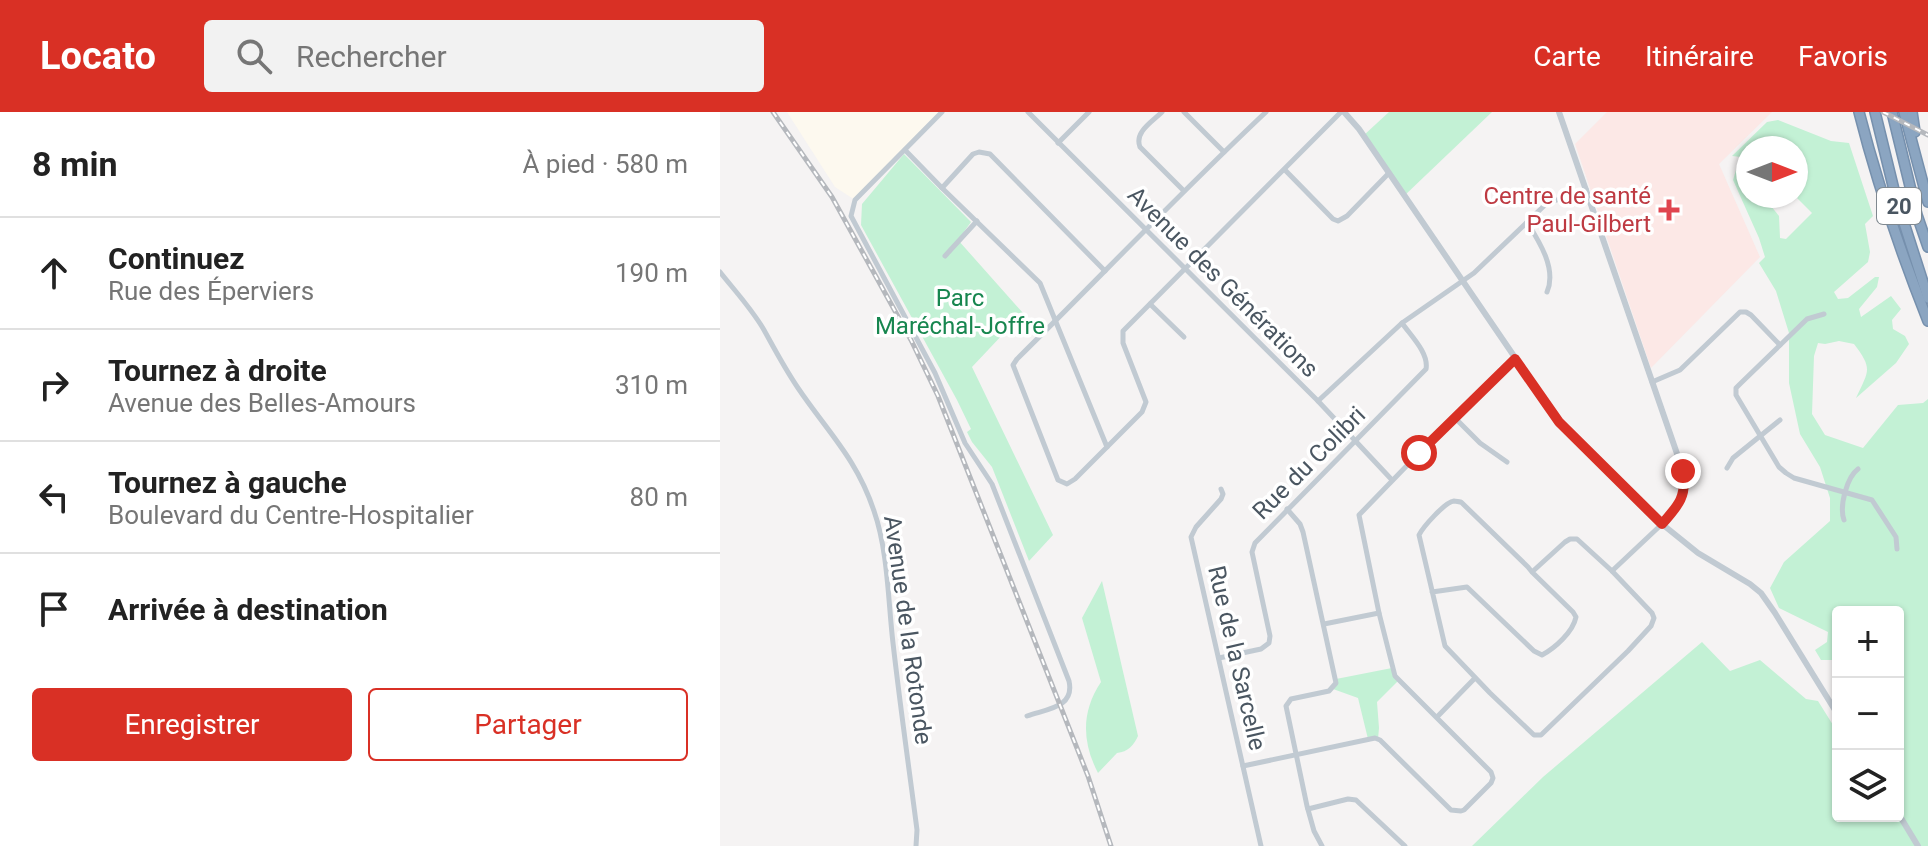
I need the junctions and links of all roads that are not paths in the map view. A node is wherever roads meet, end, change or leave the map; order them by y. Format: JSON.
{"nodes":[{"id":1,"x":942,"y":112,"type":"edge"},
{"id":2,"x":1028,"y":112,"type":"edge"},
{"id":3,"x":1089,"y":112,"type":"edge"},
{"id":4,"x":1162,"y":112,"type":"edge"},
{"id":5,"x":1184,"y":112,"type":"edge"},
{"id":6,"x":1265,"y":112,"type":"edge"},
{"id":7,"x":1343,"y":112,"type":"edge"},
{"id":8,"x":1559,"y":112,"type":"edge"},
{"id":9,"x":1858,"y":112,"type":"edge"},
{"id":10,"x":1875,"y":112,"type":"edge"},
{"id":11,"x":1892,"y":112,"type":"edge"},
{"id":12,"x":1904,"y":112,"type":"edge"},
{"id":13,"x":1912,"y":112,"type":"edge"},
{"id":14,"x":1058,"y":143,"type":"junction"},
{"id":15,"x":905,"y":149,"type":"junction"},
{"id":16,"x":1224,"y":152,"type":"junction"},
{"id":17,"x":1285,"y":170,"type":"junction"},
{"id":18,"x":1388,"y":174,"type":"junction"},
{"id":19,"x":1923,"y":187,"type":"junction"},
{"id":20,"x":942,"y":188,"type":"junction"},
{"id":21,"x":1586,"y":189,"type":"junction"},
{"id":22,"x":1184,"y":191,"type":"junction"},
{"id":23,"x":1928,"y":202,"type":"edge"},
{"id":24,"x":977,"y":221,"type":"junction"},
{"id":25,"x":1527,"y":222,"type":"junction"},
{"id":26,"x":1144,"y":230,"type":"junction"},
{"id":27,"x":1928,"y":247,"type":"edge"},
{"id":28,"x":945,"y":256,"type":"dead end"},
{"id":29,"x":1184,"y":270,"type":"junction"},
{"id":30,"x":1105,"y":271,"type":"junction"},
{"id":31,"x":720,"y":272,"type":"edge"},
{"id":32,"x":1462,"y":282,"type":"junction"},
{"id":33,"x":1547,"y":292,"type":"dead end"},
{"id":34,"x":1928,"y":298,"type":"edge"},
{"id":35,"x":1150,"y":304,"type":"junction"},
{"id":36,"x":1824,"y":314,"type":"dead end"},
{"id":37,"x":1928,"y":321,"type":"edge"},
{"id":38,"x":1055,"y":322,"type":"junction"},
{"id":39,"x":1402,"y":323,"type":"junction"},
{"id":40,"x":1184,"y":337,"type":"dead end"},
{"id":41,"x":1780,"y":345,"type":"junction"},
{"id":42,"x":1515,"y":359,"type":"junction"},
{"id":43,"x":1652,"y":382,"type":"junction"},
{"id":44,"x":1318,"y":401,"type":"junction"},
{"id":45,"x":1454,"y":417,"type":"junction"},
{"id":46,"x":1780,"y":420,"type":"dead end"},
{"id":47,"x":1760,"y":437,"type":"junction"},
{"id":48,"x":1356,"y":442,"type":"junction"},
{"id":49,"x":1107,"y":447,"type":"junction"},
{"id":50,"x":1507,"y":462,"type":"dead end"},
{"id":51,"x":1727,"y":468,"type":"dead end"},
{"id":52,"x":1858,"y":469,"type":"dead end"},
{"id":53,"x":1392,"y":480,"type":"junction"},
{"id":54,"x":1221,"y":489,"type":"dead end"},
{"id":55,"x":1846,"y":492,"type":"junction"},
{"id":56,"x":1287,"y":509,"type":"junction"},
{"id":57,"x":1844,"y":520,"type":"dead end"},
{"id":58,"x":1662,"y":524,"type":"junction"},
{"id":59,"x":1897,"y":549,"type":"dead end"},
{"id":60,"x":1612,"y":571,"type":"junction"},
{"id":61,"x":1532,"y":572,"type":"junction"},
{"id":62,"x":1432,"y":592,"type":"junction"},
{"id":63,"x":1379,"y":613,"type":"junction"},
{"id":64,"x":1324,"y":624,"type":"junction"},
{"id":65,"x":1219,"y":658,"type":"junction"},
{"id":66,"x":1475,"y":678,"type":"junction"},
{"id":67,"x":1832,"y":705,"type":"edge"},
{"id":68,"x":1027,"y":716,"type":"dead end"},
{"id":69,"x":1437,"y":717,"type":"junction"},
{"id":70,"x":1296,"y":754,"type":"junction"},
{"id":71,"x":1243,"y":766,"type":"junction"},
{"id":72,"x":1308,"y":809,"type":"junction"},
{"id":73,"x":1903,"y":822,"type":"edge"},
{"id":74,"x":916,"y":846,"type":"edge"},
{"id":75,"x":1261,"y":846,"type":"edge"},
{"id":76,"x":1322,"y":846,"type":"edge"},
{"id":77,"x":1405,"y":846,"type":"edge"},
{"id":78,"x":1918,"y":846,"type":"edge"}],
"edges":[{"from":1,"to":15,"type":"street"},
{"from":2,"to":14,"type":"street","name":"Avenue des Générations"},
{"from":3,"to":14,"type":"street"},
{"from":4,"to":22,"type":"street"},
{"from":5,"to":16,"type":"street"},
{"from":6,"to":16,"type":"street"},
{"from":7,"to":17,"type":"street"},
{"from":7,"to":18,"type":"street"},
{"from":8,"to":21,"type":"street"},
{"from":9,"to":37,"type":"highway"},
{"from":10,"to":34,"type":"highway","number":"20"},
{"from":11,"to":27,"type":"highway","number":"20"},
{"from":12,"to":19,"type":"highway"},
{"from":13,"to":19,"type":"highway"},
{"from":14,"to":26,"type":"street","name":"Avenue des Générations"},
{"from":15,"to":20,"type":"street"},
{"from":15,"to":68,"type":"street"},
{"from":16,"to":22,"type":"street"},
{"from":17,"to":18,"type":"street"},
{"from":17,"to":29,"type":"street"},
{"from":18,"to":32,"type":"street"},
{"from":19,"to":23,"type":"highway"},
{"from":20,"to":24,"type":"street"},
{"from":20,"to":30,"type":"street"},
{"from":21,"to":25,"type":"street"},
{"from":21,"to":43,"type":"street"},
{"from":22,"to":26,"type":"street"},
{"from":24,"to":28,"type":"street"},
{"from":24,"to":38,"type":"street"},
{"from":25,"to":32,"type":"street"},
{"from":25,"to":33,"type":"street"},
{"from":26,"to":29,"type":"street","name":"Avenue des Générations"},
{"from":26,"to":30,"type":"street"},
{"from":29,"to":35,"type":"street"},
{"from":29,"to":44,"type":"street","name":"Avenue des Générations"},
{"from":30,"to":38,"type":"street"},
{"from":31,"to":74,"type":"street","name":"Avenue de la Rotonde"},
{"from":32,"to":39,"type":"street"},
{"from":32,"to":42,"type":"street"},
{"from":35,"to":40,"type":"street"},
{"from":35,"to":49,"type":"street"},
{"from":36,"to":41,"type":"street"},
{"from":38,"to":49,"type":"street"},
{"from":38,"to":49,"type":"street"},
{"from":39,"to":44,"type":"street"},
{"from":39,"to":48,"type":"street","name":"Rue du Colibri"},
{"from":41,"to":43,"type":"street"},
{"from":41,"to":47,"type":"street"},
{"from":42,"to":45,"type":"street"},
{"from":42,"to":58,"type":"street"},
{"from":43,"to":58,"type":"street"},
{"from":44,"to":48,"type":"street","name":"Avenue des Générations"},
{"from":45,"to":50,"type":"street"},
{"from":45,"to":53,"type":"street"},
{"from":46,"to":47,"type":"street"},
{"from":47,"to":51,"type":"street"},
{"from":47,"to":55,"type":"street"},
{"from":48,"to":53,"type":"street","name":"Avenue des Générations"},
{"from":48,"to":56,"type":"street","name":"Rue du Colibri"},
{"from":52,"to":55,"type":"street"},
{"from":53,"to":63,"type":"street"},
{"from":54,"to":65,"type":"street","name":"Rue de la Sarcelle"},
{"from":55,"to":57,"type":"street"},
{"from":55,"to":59,"type":"street"},
{"from":56,"to":64,"type":"street"},
{"from":56,"to":65,"type":"street","name":"Rue du Colibri"},
{"from":58,"to":60,"type":"street"},
{"from":58,"to":67,"type":"street"},
{"from":60,"to":61,"type":"street"},
{"from":60,"to":66,"type":"street"},
{"from":61,"to":62,"type":"street"},
{"from":61,"to":62,"type":"street"},
{"from":62,"to":66,"type":"street"},
{"from":63,"to":64,"type":"street"},
{"from":63,"to":69,"type":"street"},
{"from":64,"to":70,"type":"street"},
{"from":65,"to":71,"type":"street","name":"Rue de la Sarcelle"},
{"from":66,"to":69,"type":"street"},
{"from":69,"to":70,"type":"street"},
{"from":70,"to":71,"type":"street"},
{"from":70,"to":72,"type":"street"},
{"from":71,"to":75,"type":"street","name":"Rue de la Sarcelle"},
{"from":72,"to":76,"type":"street"},
{"from":72,"to":77,"type":"street"},
{"from":73,"to":78,"type":"street"}]}
